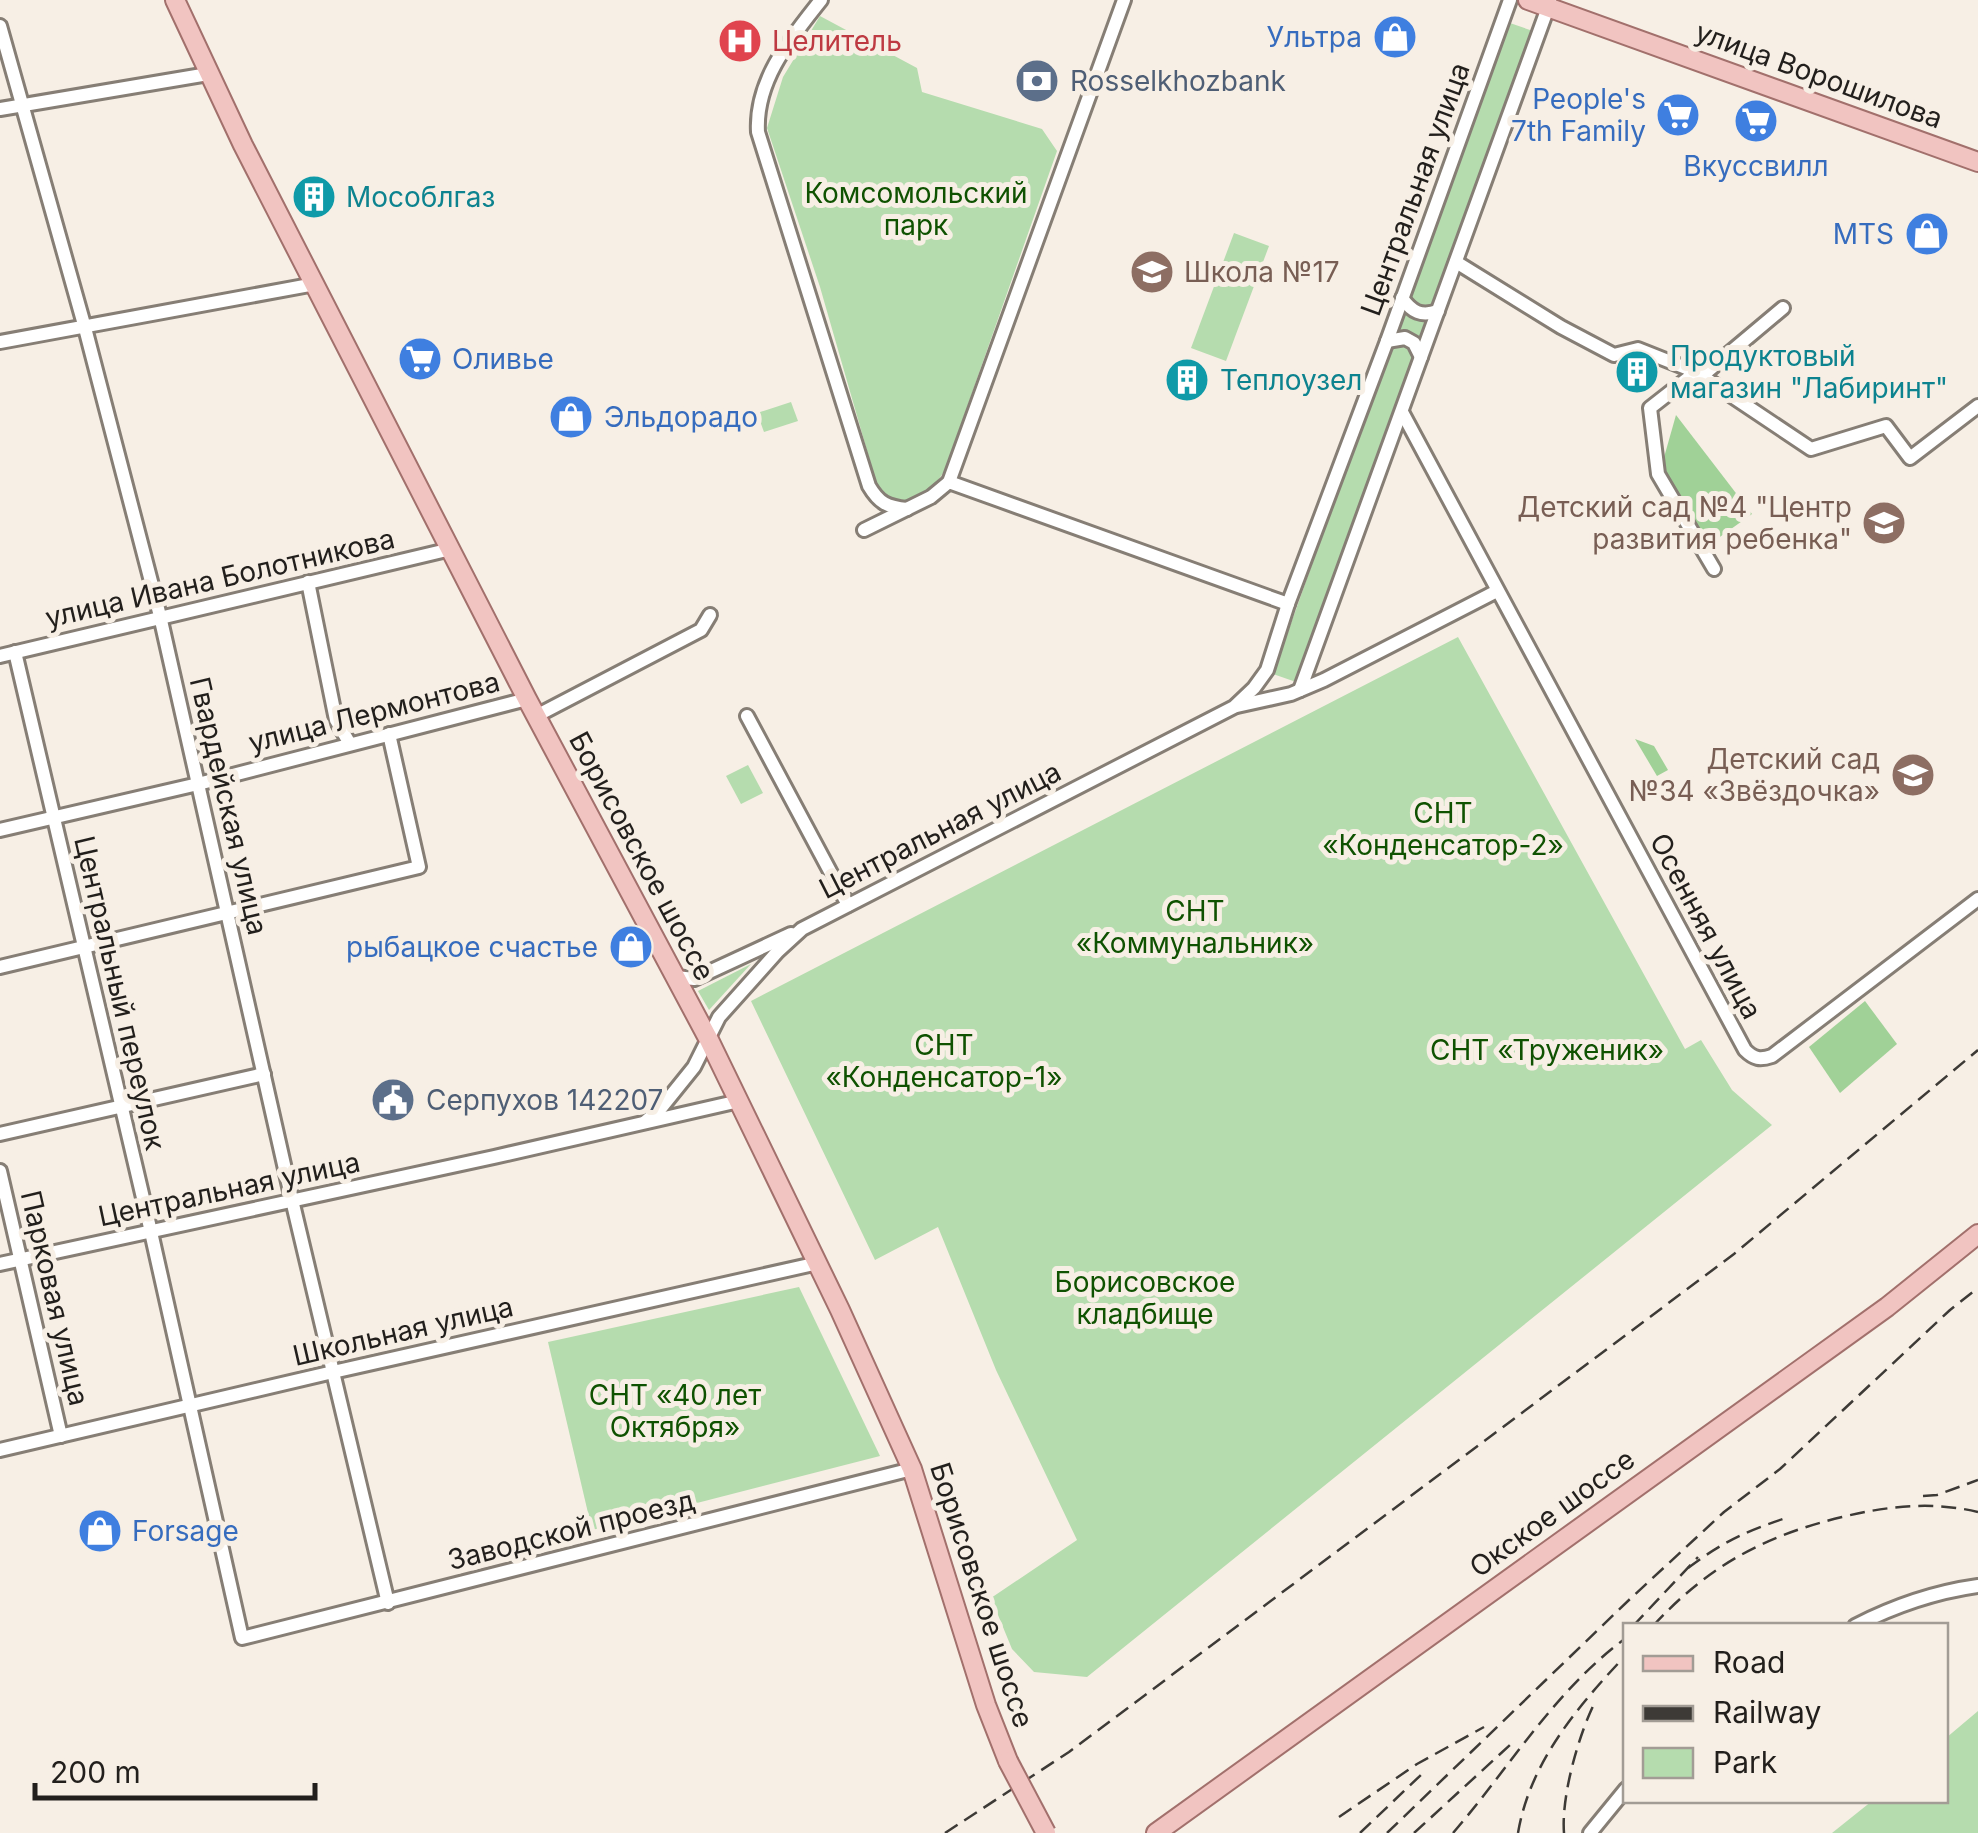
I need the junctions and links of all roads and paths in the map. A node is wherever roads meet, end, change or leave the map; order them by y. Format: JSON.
{"nodes":[{"id":1,"x":175,"y":0,"type":"edge"},
{"id":2,"x":822,"y":0,"type":"edge"},
{"id":3,"x":1124,"y":0,"type":"edge"},
{"id":4,"x":1510,"y":0,"type":"edge"},
{"id":5,"x":1528,"y":0,"type":"edge"},
{"id":6,"x":1549,"y":4,"type":"edge"},
{"id":7,"x":0,"y":26,"type":"edge"},
{"id":8,"x":208,"y":74,"type":"junction"},
{"id":9,"x":20,"y":104,"type":"junction"},
{"id":10,"x":0,"y":109,"type":"edge"},
{"id":11,"x":1978,"y":162,"type":"edge"},
{"id":12,"x":1456,"y":262,"type":"junction"},
{"id":13,"x":315,"y":284,"type":"junction"},
{"id":14,"x":1402,"y":298,"type":"junction"},
{"id":15,"x":1784,"y":308,"type":"dead end"},
{"id":16,"x":1438,"y":311,"type":"junction"},
{"id":17,"x":85,"y":328,"type":"junction"},
{"id":18,"x":0,"y":342,"type":"edge"},
{"id":19,"x":1387,"y":342,"type":"junction"},
{"id":20,"x":1421,"y":357,"type":"junction"},
{"id":21,"x":1699,"y":374,"type":"junction"},
{"id":22,"x":1978,"y":406,"type":"edge"},
{"id":23,"x":1402,"y":412,"type":"junction"},
{"id":24,"x":949,"y":482,"type":"junction"},
{"id":25,"x":907,"y":509,"type":"junction"},
{"id":26,"x":864,"y":530,"type":"dead end"},
{"id":27,"x":452,"y":549,"type":"junction"},
{"id":28,"x":1714,"y":569,"type":"dead end"},
{"id":29,"x":308,"y":582,"type":"junction"},
{"id":30,"x":1497,"y":591,"type":"junction"},
{"id":31,"x":1288,"y":604,"type":"junction"},
{"id":32,"x":710,"y":615,"type":"dead end"},
{"id":33,"x":160,"y":616,"type":"junction"},
{"id":34,"x":15,"y":652,"type":"junction"},
{"id":35,"x":0,"y":656,"type":"edge"},
{"id":36,"x":1267,"y":670,"type":"junction"},
{"id":37,"x":1300,"y":690,"type":"junction"},
{"id":38,"x":1284,"y":696,"type":"junction"},
{"id":39,"x":527,"y":698,"type":"junction"},
{"id":40,"x":1234,"y":707,"type":"junction"},
{"id":41,"x":536,"y":716,"type":"junction"},
{"id":42,"x":747,"y":716,"type":"dead end"},
{"id":43,"x":389,"y":734,"type":"junction"},
{"id":44,"x":350,"y":744,"type":"junction"},
{"id":45,"x":198,"y":784,"type":"junction"},
{"id":46,"x":52,"y":818,"type":"junction"},
{"id":47,"x":0,"y":830,"type":"edge"},
{"id":48,"x":1978,"y":899,"type":"edge"},
{"id":49,"x":848,"y":906,"type":"junction"},
{"id":50,"x":227,"y":912,"type":"junction"},
{"id":51,"x":802,"y":929,"type":"junction"},
{"id":52,"x":83,"y":947,"type":"junction"},
{"id":53,"x":0,"y":967,"type":"edge"},
{"id":54,"x":676,"y":977,"type":"junction"},
{"id":55,"x":709,"y":1040,"type":"junction"},
{"id":56,"x":264,"y":1074,"type":"junction"},
{"id":57,"x":739,"y":1101,"type":"junction"},
{"id":58,"x":121,"y":1106,"type":"junction"},
{"id":59,"x":645,"y":1122,"type":"junction"},
{"id":60,"x":0,"y":1134,"type":"edge"},
{"id":61,"x":0,"y":1172,"type":"edge"},
{"id":62,"x":292,"y":1200,"type":"junction"},
{"id":63,"x":151,"y":1232,"type":"junction"},
{"id":64,"x":1978,"y":1234,"type":"edge"},
{"id":65,"x":20,"y":1259,"type":"junction"},
{"id":66,"x":818,"y":1263,"type":"junction"},
{"id":67,"x":0,"y":1264,"type":"edge"},
{"id":68,"x":333,"y":1372,"type":"junction"},
{"id":69,"x":190,"y":1405,"type":"junction"},
{"id":70,"x":61,"y":1436,"type":"junction"},
{"id":71,"x":0,"y":1450,"type":"edge"},
{"id":72,"x":912,"y":1470,"type":"junction"},
{"id":73,"x":1978,"y":1586,"type":"edge"},
{"id":74,"x":388,"y":1603,"type":"junction"},
{"id":75,"x":1861,"y":1623,"type":"edge"},
{"id":76,"x":242,"y":1638,"type":"joint"},
{"id":77,"x":1623,"y":1793,"type":"edge"},
{"id":78,"x":1046,"y":1833,"type":"edge"},
{"id":79,"x":1156,"y":1833,"type":"edge"},
{"id":80,"x":1590,"y":1833,"type":"edge"}],
"edges":[{"from":1,"to":8,"type":"main road","name":"Борисовское шоссе"},
{"from":2,"to":25,"type":"street"},
{"from":3,"to":24,"type":"street"},
{"from":4,"to":14,"type":"street","name":"Центральная улица"},
{"from":5,"to":6,"type":"main road","name":"улица Ворошилова"},
{"from":6,"to":11,"type":"main road","name":"улица Ворошилова"},
{"from":6,"to":12,"type":"street"},
{"from":7,"to":9,"type":"street","name":"Гвардейская улица"},
{"from":8,"to":9,"type":"street"},
{"from":8,"to":13,"type":"main road","name":"Борисовское шоссе"},
{"from":9,"to":10,"type":"street"},
{"from":9,"to":17,"type":"street","name":"Гвардейская улица"},
{"from":12,"to":16,"type":"street"},
{"from":12,"to":21,"type":"street"},
{"from":13,"to":17,"type":"street"},
{"from":13,"to":27,"type":"main road","name":"Борисовское шоссе"},
{"from":14,"to":16,"type":"street"},
{"from":14,"to":19,"type":"street","name":"Центральная улица"},
{"from":15,"to":21,"type":"street"},
{"from":16,"to":20,"type":"street"},
{"from":17,"to":18,"type":"street"},
{"from":17,"to":33,"type":"street","name":"Гвардейская улица"},
{"from":19,"to":20,"type":"street"},
{"from":19,"to":31,"type":"street","name":"Центральная улица"},
{"from":20,"to":23,"type":"street"},
{"from":21,"to":22,"type":"street"},
{"from":21,"to":28,"type":"street"},
{"from":23,"to":30,"type":"street","name":"Осенняя улица"},
{"from":23,"to":37,"type":"street"},
{"from":24,"to":25,"type":"street"},
{"from":24,"to":31,"type":"street"},
{"from":25,"to":26,"type":"street"},
{"from":27,"to":29,"type":"street","name":"улица Ивана Болотникова"},
{"from":27,"to":39,"type":"main road","name":"Борисовское шоссе"},
{"from":29,"to":33,"type":"street","name":"улица Ивана Болотникова"},
{"from":29,"to":44,"type":"street"},
{"from":30,"to":37,"type":"street"},
{"from":30,"to":48,"type":"street","name":"Осенняя улица"},
{"from":31,"to":36,"type":"street","name":"Центральная улица"},
{"from":32,"to":41,"type":"street","name":"улица Лермонтова"},
{"from":33,"to":34,"type":"street","name":"улица Ивана Болотникова"},
{"from":33,"to":45,"type":"street","name":"Гвардейская улица"},
{"from":34,"to":35,"type":"street","name":"улица Ивана Болотникова"},
{"from":34,"to":46,"type":"street","name":"Центральный переулок"},
{"from":36,"to":38,"type":"street"},
{"from":36,"to":40,"type":"street","name":"Центральная улица"},
{"from":37,"to":38,"type":"street"},
{"from":38,"to":40,"type":"street"},
{"from":39,"to":41,"type":"main road","name":"Борисовское шоссе"},
{"from":39,"to":43,"type":"street","name":"улица Лермонтова"},
{"from":40,"to":49,"type":"street","name":"Центральная улица"},
{"from":41,"to":54,"type":"main road","name":"Борисовское шоссе"},
{"from":42,"to":49,"type":"street"},
{"from":43,"to":44,"type":"street","name":"улица Лермонтова"},
{"from":43,"to":50,"type":"street"},
{"from":44,"to":45,"type":"street","name":"улица Лермонтова"},
{"from":45,"to":46,"type":"street","name":"улица Лермонтова"},
{"from":45,"to":50,"type":"street","name":"Гвардейская улица"},
{"from":46,"to":47,"type":"street","name":"улица Лермонтова"},
{"from":46,"to":52,"type":"street","name":"Центральный переулок"},
{"from":49,"to":51,"type":"street","name":"Центральная улица"},
{"from":50,"to":52,"type":"street"},
{"from":50,"to":56,"type":"street","name":"Гвардейская улица"},
{"from":51,"to":54,"type":"street"},
{"from":51,"to":55,"type":"street","name":"Центральная улица"},
{"from":52,"to":53,"type":"street"},
{"from":52,"to":58,"type":"street","name":"Центральный переулок"},
{"from":54,"to":55,"type":"main road","name":"Борисовское шоссе"},
{"from":55,"to":57,"type":"main road","name":"Борисовское шоссе"},
{"from":55,"to":59,"type":"street","name":"Центральная улица"},
{"from":56,"to":58,"type":"street"},
{"from":56,"to":62,"type":"street","name":"Гвардейская улица"},
{"from":57,"to":59,"type":"street"},
{"from":57,"to":66,"type":"main road","name":"Борисовское шоссе"},
{"from":58,"to":60,"type":"street"},
{"from":58,"to":63,"type":"street","name":"Центральный переулок"},
{"from":59,"to":62,"type":"street","name":"Центральная улица"},
{"from":61,"to":65,"type":"street","name":"Парковая улица"},
{"from":62,"to":63,"type":"street","name":"Центральная улица"},
{"from":62,"to":68,"type":"street","name":"Гвардейская улица"},
{"from":63,"to":65,"type":"street","name":"Центральная улица"},
{"from":63,"to":69,"type":"street","name":"Центральный переулок"},
{"from":64,"to":79,"type":"main road","name":"Окское шоссе"},
{"from":65,"to":67,"type":"street","name":"Центральная улица"},
{"from":65,"to":70,"type":"street","name":"Парковая улица"},
{"from":66,"to":68,"type":"street","name":"Школьная улица"},
{"from":66,"to":72,"type":"main road","name":"Борисовское шоссе"},
{"from":68,"to":69,"type":"street","name":"Школьная улица"},
{"from":68,"to":74,"type":"street","name":"Гвардейская улица"},
{"from":69,"to":70,"type":"street","name":"Школьная улица"},
{"from":69,"to":76,"type":"street","name":"Центральный переулок"},
{"from":70,"to":71,"type":"street","name":"Школьная улица"},
{"from":72,"to":74,"type":"street","name":"Заводской проезд"},
{"from":72,"to":78,"type":"main road","name":"Борисовское шоссе","bridge":true},
{"from":73,"to":75,"type":"street"},
{"from":74,"to":76,"type":"street","name":"Заводской проезд"},
{"from":77,"to":80,"type":"street"}]}
